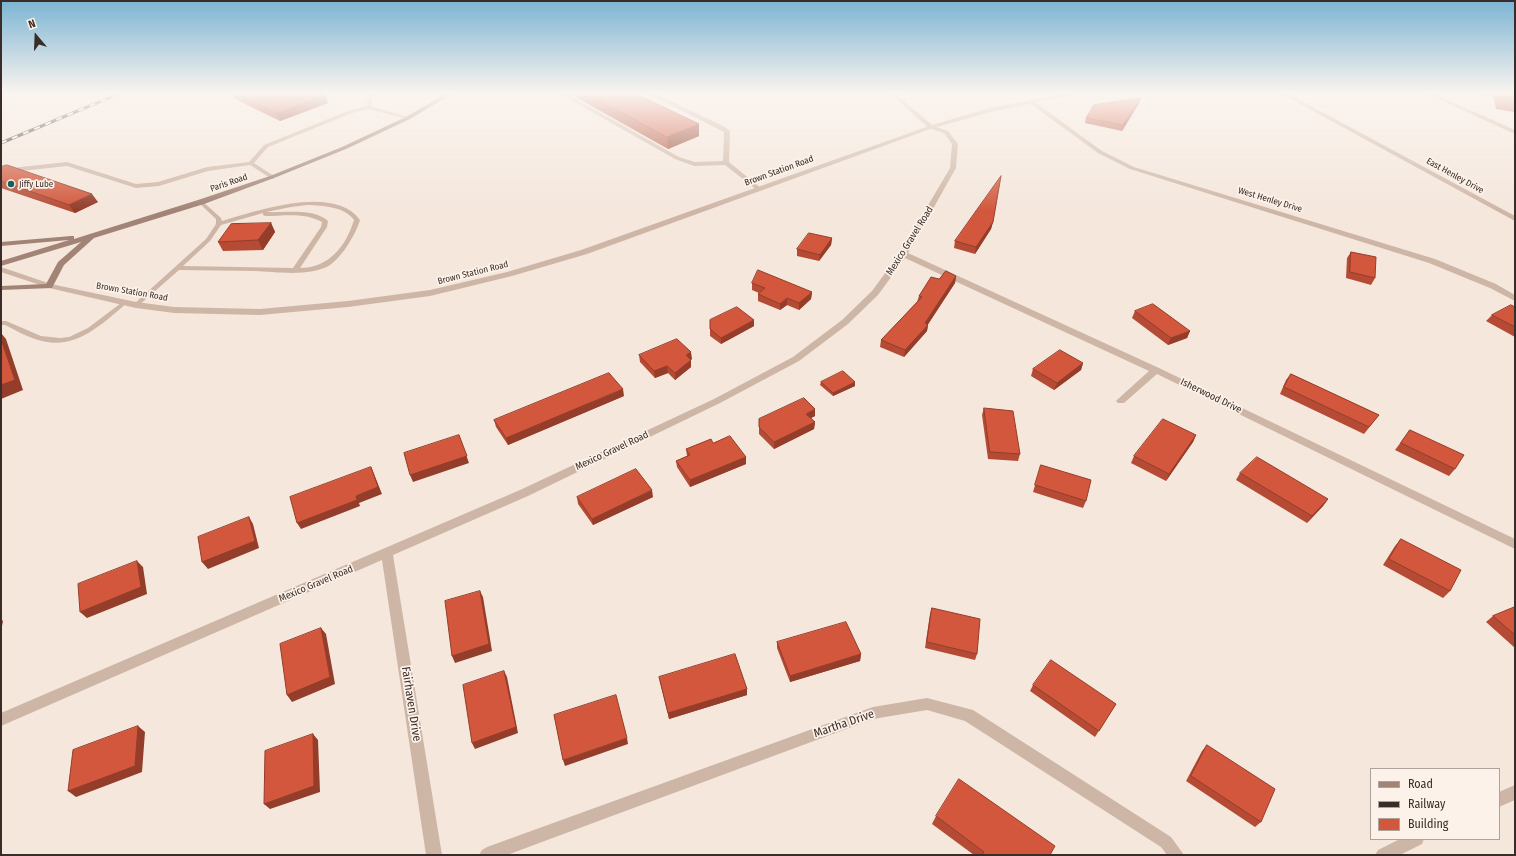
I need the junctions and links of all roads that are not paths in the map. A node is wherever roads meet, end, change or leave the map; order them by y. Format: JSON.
{"nodes":[{"id":1,"x":301,"y":132,"type":"edge"},
{"id":2,"x":378,"y":132,"type":"edge"},
{"id":3,"x":631,"y":132,"type":"edge"},
{"id":4,"x":727,"y":132,"type":"edge"},
{"id":5,"x":917,"y":132,"type":"edge"},
{"id":6,"x":946,"y":132,"type":"edge"},
{"id":7,"x":1072,"y":132,"type":"edge"},
{"id":8,"x":1355,"y":132,"type":"edge"},
{"id":9,"x":251,"y":163,"type":"junction"},
{"id":10,"x":726,"y":163,"type":"junction"},
{"id":11,"x":1,"y":173,"type":"edge"},
{"id":12,"x":272,"y":177,"type":"junction"},
{"id":13,"x":759,"y":189,"type":"junction"},
{"id":14,"x":201,"y":202,"type":"junction"},
{"id":15,"x":255,"y":214,"type":"junction"},
{"id":16,"x":1515,"y":219,"type":"edge"},
{"id":17,"x":219,"y":224,"type":"junction"},
{"id":18,"x":93,"y":236,"type":"junction"},
{"id":19,"x":1,"y":244,"type":"edge"},
{"id":20,"x":904,"y":254,"type":"junction"},
{"id":21,"x":1,"y":264,"type":"edge"},
{"id":22,"x":177,"y":268,"type":"junction"},
{"id":23,"x":1,"y":269,"type":"edge"},
{"id":24,"x":295,"y":270,"type":"junction"},
{"id":25,"x":49,"y":286,"type":"junction"},
{"id":26,"x":1,"y":288,"type":"edge"},
{"id":27,"x":1515,"y":298,"type":"edge"},
{"id":28,"x":125,"y":302,"type":"junction"},
{"id":29,"x":136,"y":305,"type":"junction"},
{"id":30,"x":1,"y":323,"type":"edge"},
{"id":31,"x":1156,"y":370,"type":"junction"},
{"id":32,"x":1121,"y":401,"type":"dead end"},
{"id":33,"x":1515,"y":544,"type":"edge"},
{"id":34,"x":387,"y":553,"type":"junction"},
{"id":35,"x":1,"y":720,"type":"edge"},
{"id":36,"x":1515,"y":792,"type":"edge"},
{"id":37,"x":1500,"y":800,"type":"edge"},
{"id":38,"x":1415,"y":840,"type":"edge"},
{"id":39,"x":434,"y":855,"type":"edge"},
{"id":40,"x":487,"y":855,"type":"edge"},
{"id":41,"x":1176,"y":855,"type":"edge"},
{"id":42,"x":1383,"y":855,"type":"edge"}],
"edges":[{"from":1,"to":9,"type":"lane"},
{"from":2,"to":12,"type":"main road","name":"Paris Road"},
{"from":3,"to":10,"type":"lane"},
{"from":4,"to":10,"type":"lane"},
{"from":5,"to":13,"type":"street","name":"Brown Station Road"},
{"from":6,"to":20,"type":"street","name":"Mexico Gravel Road"},
{"from":7,"to":27,"type":"street","name":"West Henley Drive"},
{"from":8,"to":16,"type":"street","name":"East Henley Drive"},
{"from":9,"to":11,"type":"lane"},
{"from":9,"to":12,"type":"lane"},
{"from":10,"to":13,"type":"lane"},
{"from":12,"to":14,"type":"main road","name":"Paris Road"},
{"from":13,"to":29,"type":"street","name":"Brown Station Road"},
{"from":14,"to":17,"type":"lane"},
{"from":14,"to":18,"type":"main road","name":"Paris Road"},
{"from":15,"to":17,"type":"lane"},
{"from":15,"to":24,"type":"lane"},
{"from":15,"to":24,"type":"lane"},
{"from":17,"to":22,"type":"lane"},
{"from":18,"to":19,"type":"main road"},
{"from":18,"to":21,"type":"main road","name":"Paris Road"},
{"from":18,"to":25,"type":"main road"},
{"from":20,"to":31,"type":"street","name":"Isherwood Drive"},
{"from":20,"to":34,"type":"street","name":"Mexico Gravel Road"},
{"from":22,"to":24,"type":"lane"},
{"from":22,"to":29,"type":"lane"},
{"from":23,"to":25,"type":"street","name":"Brown Station Road"},
{"from":25,"to":26,"type":"main road"},
{"from":25,"to":28,"type":"street","name":"Brown Station Road"},
{"from":28,"to":29,"type":"street","name":"Brown Station Road"},
{"from":28,"to":30,"type":"lane"},
{"from":31,"to":32,"type":"street"},
{"from":31,"to":33,"type":"street","name":"Isherwood Drive"},
{"from":34,"to":35,"type":"street","name":"Mexico Gravel Road"},
{"from":34,"to":39,"type":"street","name":"Fairhaven Drive"},
{"from":36,"to":37,"type":"street"},
{"from":38,"to":42,"type":"street"},
{"from":40,"to":41,"type":"street","name":"Martha Drive"}]}
